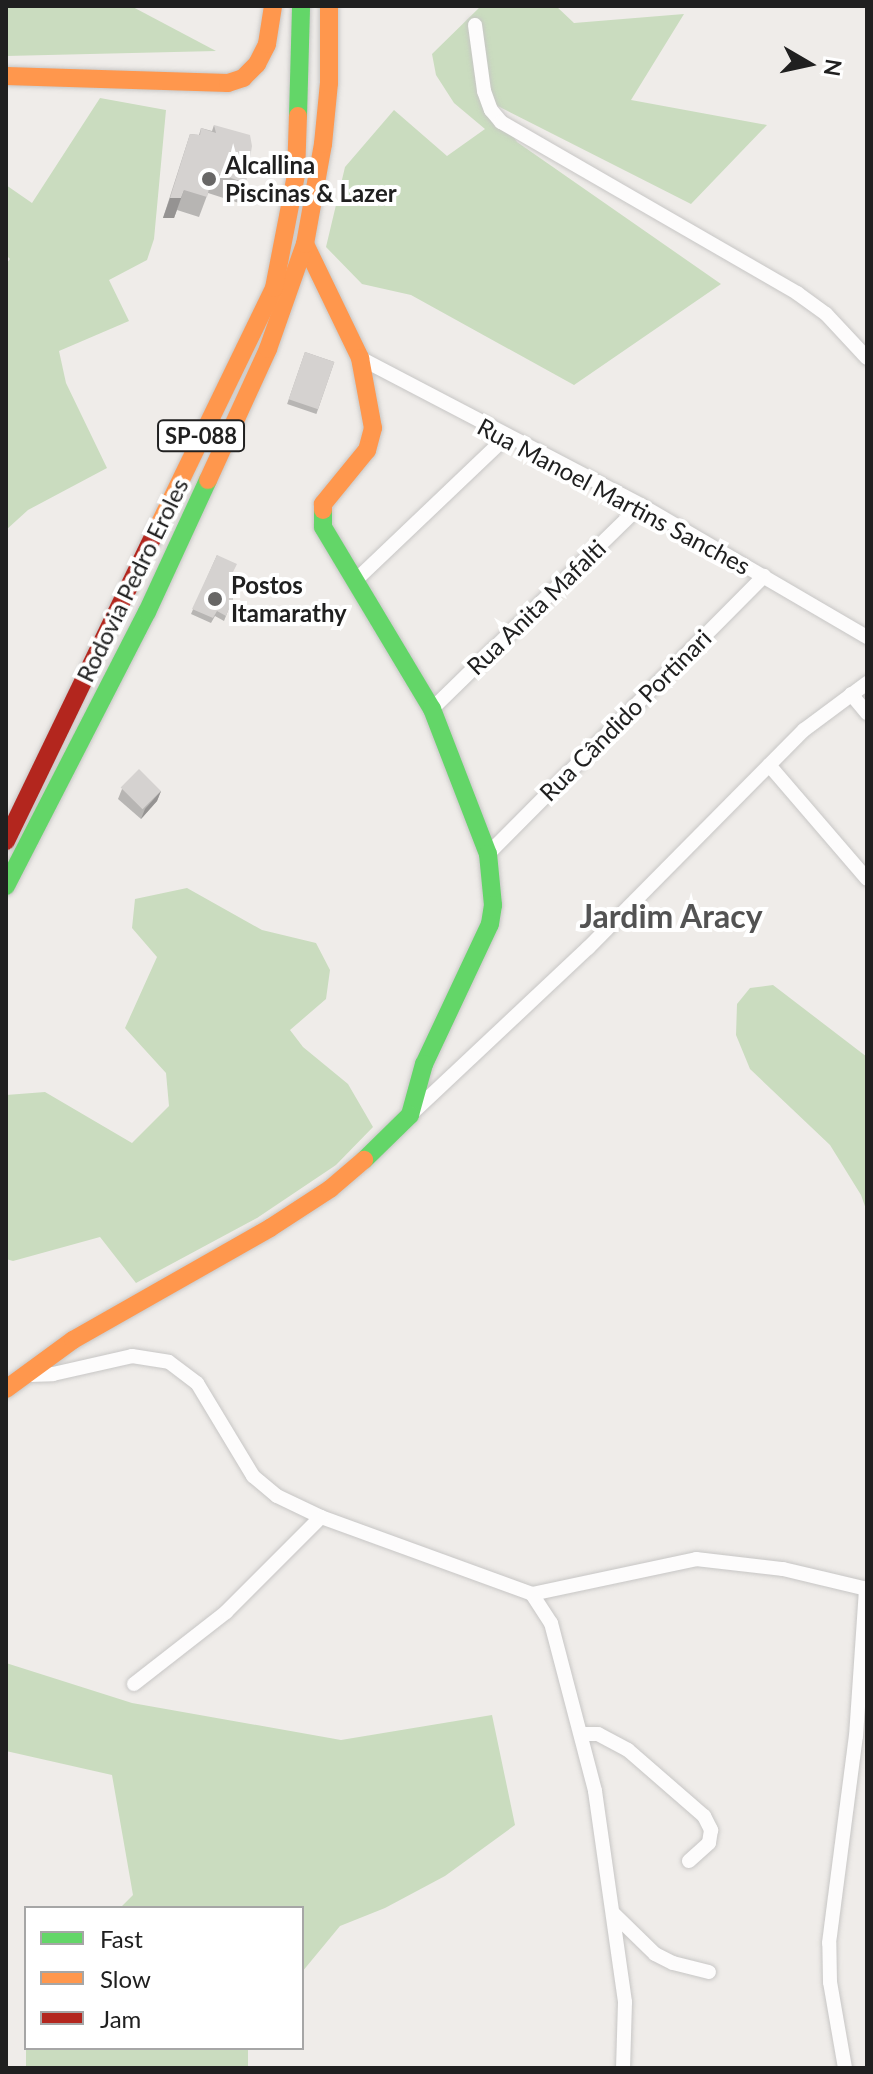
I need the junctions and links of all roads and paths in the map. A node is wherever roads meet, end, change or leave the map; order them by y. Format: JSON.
{"nodes":[{"id":1,"x":273,"y":6,"type":"edge"},
{"id":2,"x":301,"y":6,"type":"edge"},
{"id":3,"x":329,"y":6,"type":"edge"},
{"id":4,"x":475,"y":25,"type":"dead end"},
{"id":5,"x":6,"y":76,"type":"edge"},
{"id":6,"x":305,"y":244,"type":"junction"},
{"id":7,"x":360,"y":358,"type":"junction"},
{"id":8,"x":867,"y":358,"type":"edge"},
{"id":9,"x":506,"y":437,"type":"junction"},
{"id":10,"x":641,"y":505,"type":"junction"},
{"id":11,"x":136,"y":566,"type":"junction"},
{"id":12,"x":165,"y":572,"type":"junction"},
{"id":13,"x":764,"y":576,"type":"junction"},
{"id":14,"x":357,"y":579,"type":"junction"},
{"id":15,"x":867,"y":637,"type":"edge"},
{"id":16,"x":867,"y":683,"type":"edge"},
{"id":17,"x":851,"y":694,"type":"junction"},
{"id":18,"x":432,"y":709,"type":"junction"},
{"id":19,"x":867,"y":713,"type":"edge"},
{"id":20,"x":769,"y":765,"type":"junction"},
{"id":21,"x":6,"y":841,"type":"edge"},
{"id":22,"x":488,"y":854,"type":"junction"},
{"id":23,"x":867,"y":879,"type":"edge"},
{"id":24,"x":6,"y":886,"type":"edge"},
{"id":25,"x":410,"y":1115,"type":"junction"},
{"id":26,"x":29,"y":1375,"type":"junction"},
{"id":27,"x":6,"y":1389,"type":"edge"},
{"id":28,"x":321,"y":1517,"type":"junction"},
{"id":29,"x":867,"y":1589,"type":"edge"},
{"id":30,"x":532,"y":1594,"type":"junction"},
{"id":31,"x":134,"y":1684,"type":"dead end"},
{"id":32,"x":581,"y":1734,"type":"junction"},
{"id":33,"x":689,"y":1861,"type":"dead end"},
{"id":34,"x":613,"y":1914,"type":"junction"},
{"id":35,"x":709,"y":1972,"type":"dead end"},
{"id":36,"x":623,"y":2068,"type":"edge"},
{"id":37,"x":845,"y":2068,"type":"edge"}],
"edges":[{"from":1,"to":5,"type":"main road"},
{"from":2,"to":11,"type":"main road","name":"Rodovia Pedro Eroles","number":"SP-088"},
{"from":3,"to":6,"type":"main road","name":"Rodovia Pedro Eroles","number":"SP-088"},
{"from":4,"to":8,"type":"street"},
{"from":6,"to":7,"type":"main road"},
{"from":6,"to":12,"type":"main road","name":"Rodovia Pedro Eroles","number":"SP-088"},
{"from":7,"to":9,"type":"street","name":"Rua Manoel Martins Sanches"},
{"from":7,"to":14,"type":"main road"},
{"from":9,"to":10,"type":"street","name":"Rua Manoel Martins Sanches"},
{"from":9,"to":14,"type":"street"},
{"from":10,"to":13,"type":"street","name":"Rua Manoel Martins Sanches"},
{"from":10,"to":18,"type":"street","name":"Rua Anita Mafalti"},
{"from":11,"to":12,"type":"main road"},
{"from":11,"to":21,"type":"main road","name":"Rodovia Pedro Eroles","number":"SP-088"},
{"from":12,"to":24,"type":"main road","name":"Rodovia Pedro Eroles","number":"SP-088"},
{"from":13,"to":15,"type":"street","name":"Rua Manoel Martins Sanches"},
{"from":13,"to":22,"type":"street","name":"Rua Cândido Portinari"},
{"from":14,"to":18,"type":"main road"},
{"from":16,"to":17,"type":"street"},
{"from":17,"to":19,"type":"street"},
{"from":17,"to":20,"type":"street"},
{"from":18,"to":22,"type":"main road"},
{"from":20,"to":23,"type":"street"},
{"from":20,"to":25,"type":"street"},
{"from":22,"to":25,"type":"main road"},
{"from":25,"to":26,"type":"main road"},
{"from":26,"to":27,"type":"main road"},
{"from":26,"to":28,"type":"street"},
{"from":28,"to":30,"type":"street"},
{"from":28,"to":31,"type":"street"},
{"from":29,"to":30,"type":"street"},
{"from":29,"to":37,"type":"street"},
{"from":30,"to":32,"type":"street"},
{"from":32,"to":33,"type":"street"},
{"from":32,"to":34,"type":"street"},
{"from":34,"to":35,"type":"street"},
{"from":34,"to":36,"type":"street"}]}
